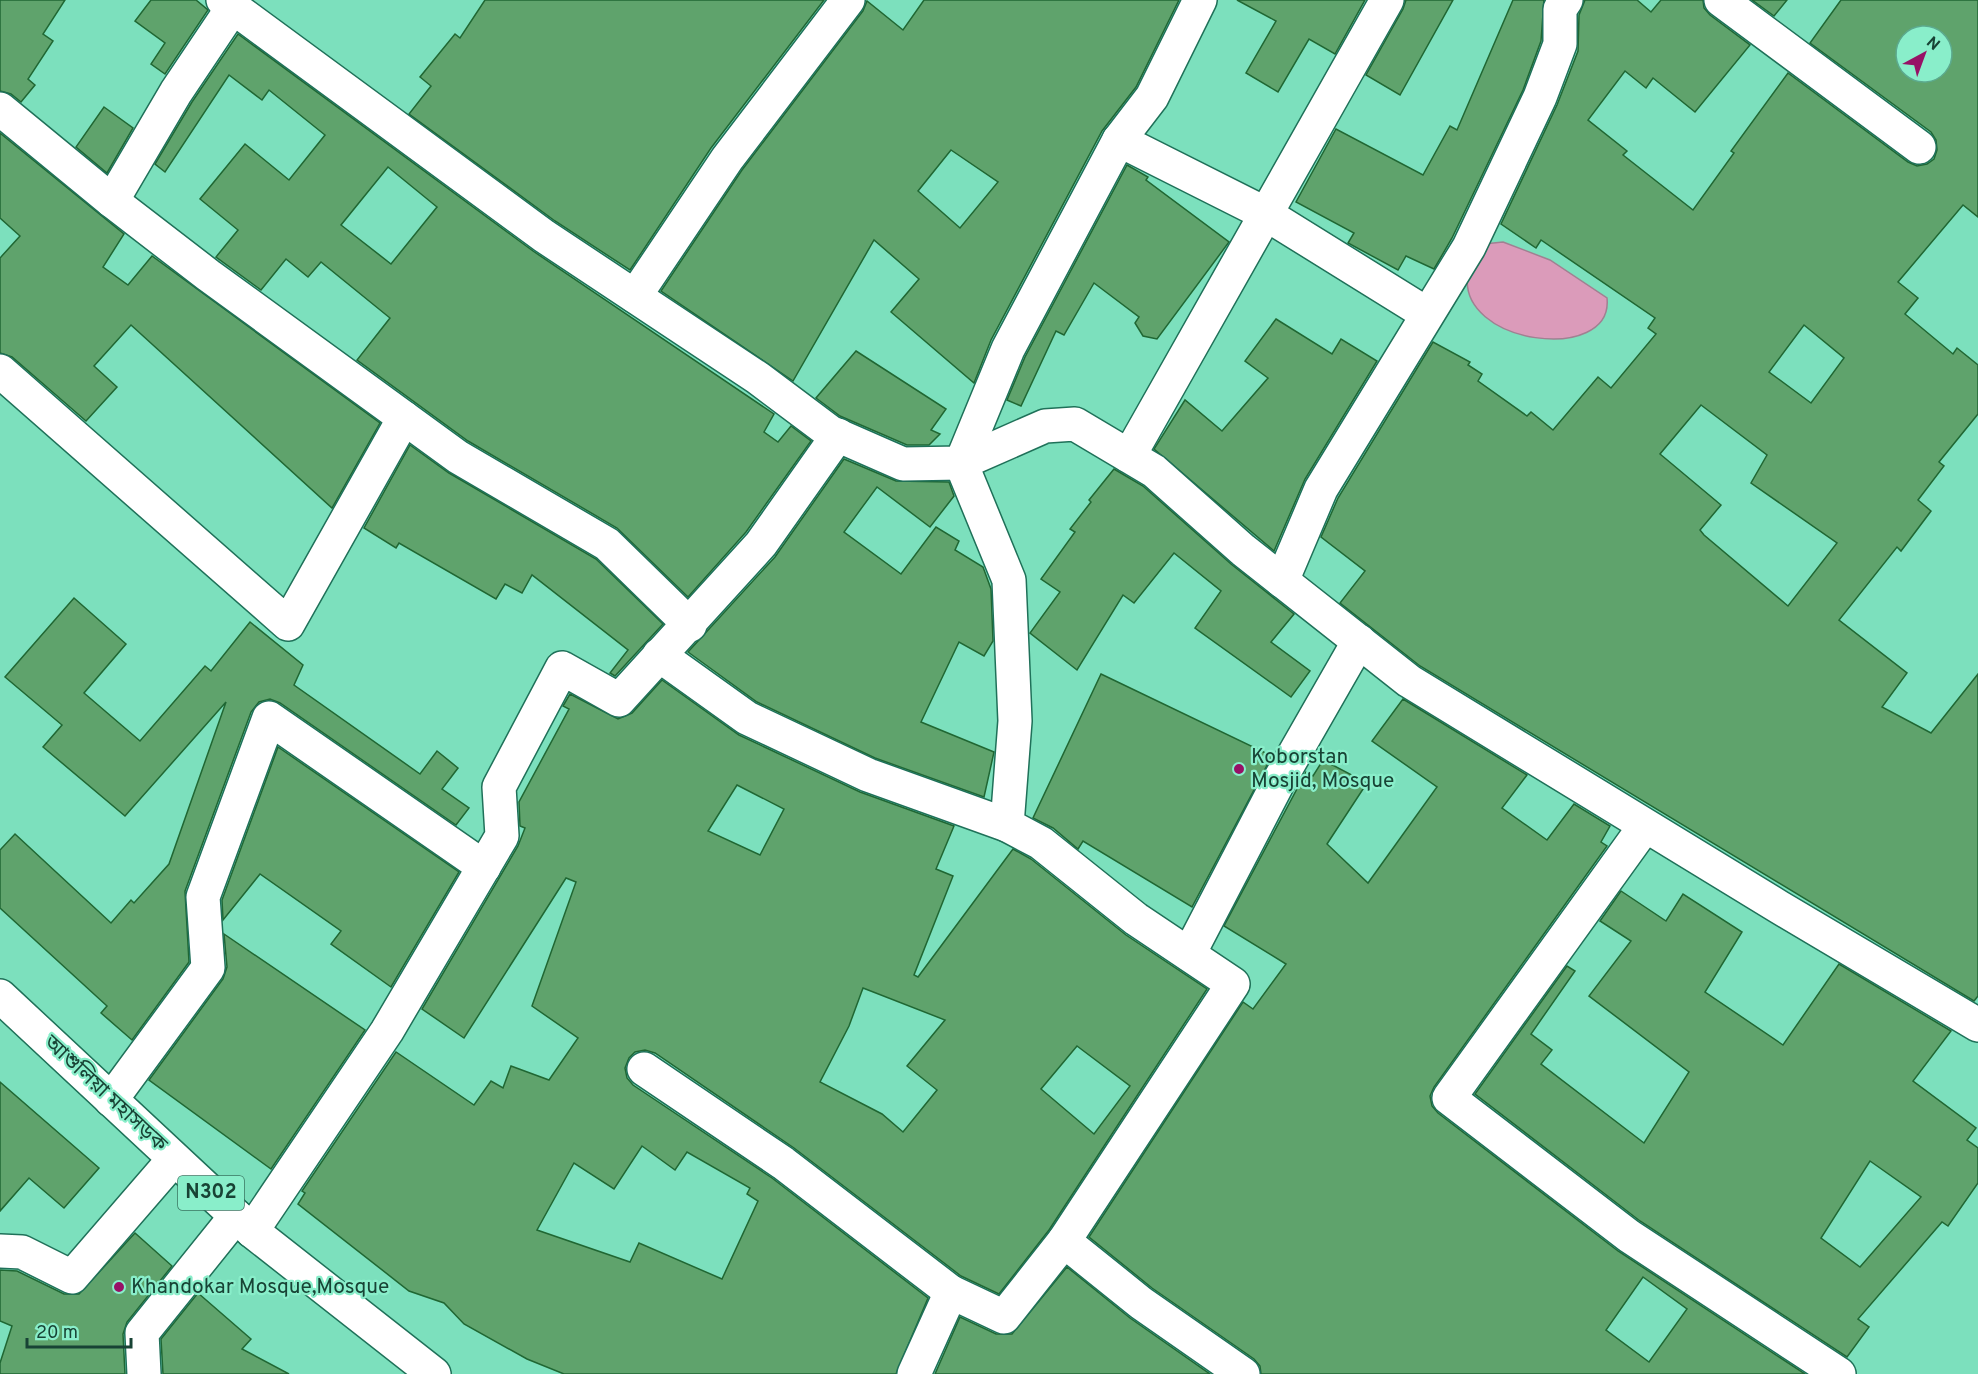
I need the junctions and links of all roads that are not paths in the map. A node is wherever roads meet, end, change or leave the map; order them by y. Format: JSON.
{"nodes":[{"id":1,"x":848,"y":0,"type":"edge"},
{"id":2,"x":1200,"y":0,"type":"edge"},
{"id":3,"x":1387,"y":0,"type":"edge"},
{"id":4,"x":1566,"y":0,"type":"edge"},
{"id":5,"x":1721,"y":0,"type":"edge"},
{"id":6,"x":230,"y":3,"type":"edge"},
{"id":7,"x":0,"y":109,"type":"edge"},
{"id":8,"x":1119,"y":140,"type":"junction"},
{"id":9,"x":1919,"y":147,"type":"dead end"},
{"id":10,"x":112,"y":201,"type":"junction"},
{"id":11,"x":1266,"y":214,"type":"junction"},
{"id":12,"x":635,"y":296,"type":"junction"},
{"id":13,"x":1427,"y":314,"type":"junction"},
{"id":14,"x":0,"y":372,"type":"edge"},
{"id":15,"x":404,"y":418,"type":"junction"},
{"id":16,"x":838,"y":435,"type":"junction"},
{"id":17,"x":1129,"y":456,"type":"junction"},
{"id":18,"x":961,"y":463,"type":"junction"},
{"id":19,"x":1282,"y":581,"type":"junction"},
{"id":20,"x":690,"y":625,"type":"junction"},
{"id":21,"x":1359,"y":641,"type":"junction"},
{"id":22,"x":659,"y":655,"type":"junction"},
{"id":23,"x":1007,"y":825,"type":"junction"},
{"id":24,"x":1646,"y":826,"type":"junction"},
{"id":25,"x":484,"y":867,"type":"junction"},
{"id":26,"x":1189,"y":954,"type":"junction"},
{"id":27,"x":0,"y":996,"type":"edge"},
{"id":28,"x":1978,"y":1025,"type":"edge"},
{"id":29,"x":644,"y":1070,"type":"dead end"},
{"id":30,"x":111,"y":1100,"type":"junction"},
{"id":31,"x":174,"y":1159,"type":"junction"},
{"id":32,"x":244,"y":1224,"type":"junction"},
{"id":33,"x":1064,"y":1241,"type":"junction"},
{"id":34,"x":0,"y":1251,"type":"edge"},
{"id":35,"x":951,"y":1292,"type":"junction"},
{"id":36,"x":144,"y":1374,"type":"edge"},
{"id":37,"x":434,"y":1374,"type":"edge"},
{"id":38,"x":914,"y":1374,"type":"edge"},
{"id":39,"x":1243,"y":1374,"type":"edge"},
{"id":40,"x":1839,"y":1374,"type":"edge"}],
"edges":[{"from":1,"to":12,"type":"main road"},
{"from":2,"to":8,"type":"main road"},
{"from":3,"to":11,"type":"main road"},
{"from":4,"to":13,"type":"main road"},
{"from":5,"to":9,"type":"main road"},
{"from":6,"to":10,"type":"main road"},
{"from":6,"to":12,"type":"main road"},
{"from":7,"to":10,"type":"main road"},
{"from":8,"to":11,"type":"main road"},
{"from":8,"to":18,"type":"main road"},
{"from":10,"to":15,"type":"main road"},
{"from":11,"to":13,"type":"main road"},
{"from":11,"to":17,"type":"main road"},
{"from":12,"to":16,"type":"main road"},
{"from":13,"to":19,"type":"main road"},
{"from":14,"to":15,"type":"main road"},
{"from":15,"to":20,"type":"main road"},
{"from":16,"to":18,"type":"main road"},
{"from":16,"to":20,"type":"main road"},
{"from":17,"to":18,"type":"main road"},
{"from":17,"to":19,"type":"main road"},
{"from":18,"to":23,"type":"main road"},
{"from":19,"to":21,"type":"main road"},
{"from":20,"to":22,"type":"main road"},
{"from":21,"to":24,"type":"main road"},
{"from":21,"to":26,"type":"main road"},
{"from":22,"to":23,"type":"main road"},
{"from":22,"to":25,"type":"main road"},
{"from":23,"to":26,"type":"main road"},
{"from":24,"to":28,"type":"main road"},
{"from":24,"to":40,"type":"main road"},
{"from":25,"to":30,"type":"main road"},
{"from":25,"to":32,"type":"main road"},
{"from":26,"to":33,"type":"main road"},
{"from":27,"to":30,"type":"main road","name":"আশুলিয়া মহাসড়ক","number":"N302"},
{"from":29,"to":35,"type":"main road"},
{"from":30,"to":31,"type":"main road","name":"আশুলিয়া মহাসড়ক","number":"N302"},
{"from":31,"to":32,"type":"main road","name":"আশুলিয়া মহাসড়ক","number":"N302"},
{"from":31,"to":34,"type":"main road"},
{"from":32,"to":36,"type":"main road"},
{"from":32,"to":37,"type":"main road","name":"আশুলিয়া মহাসড়ক","number":"N302"},
{"from":33,"to":35,"type":"main road"},
{"from":33,"to":39,"type":"main road"},
{"from":35,"to":38,"type":"main road"}]}
